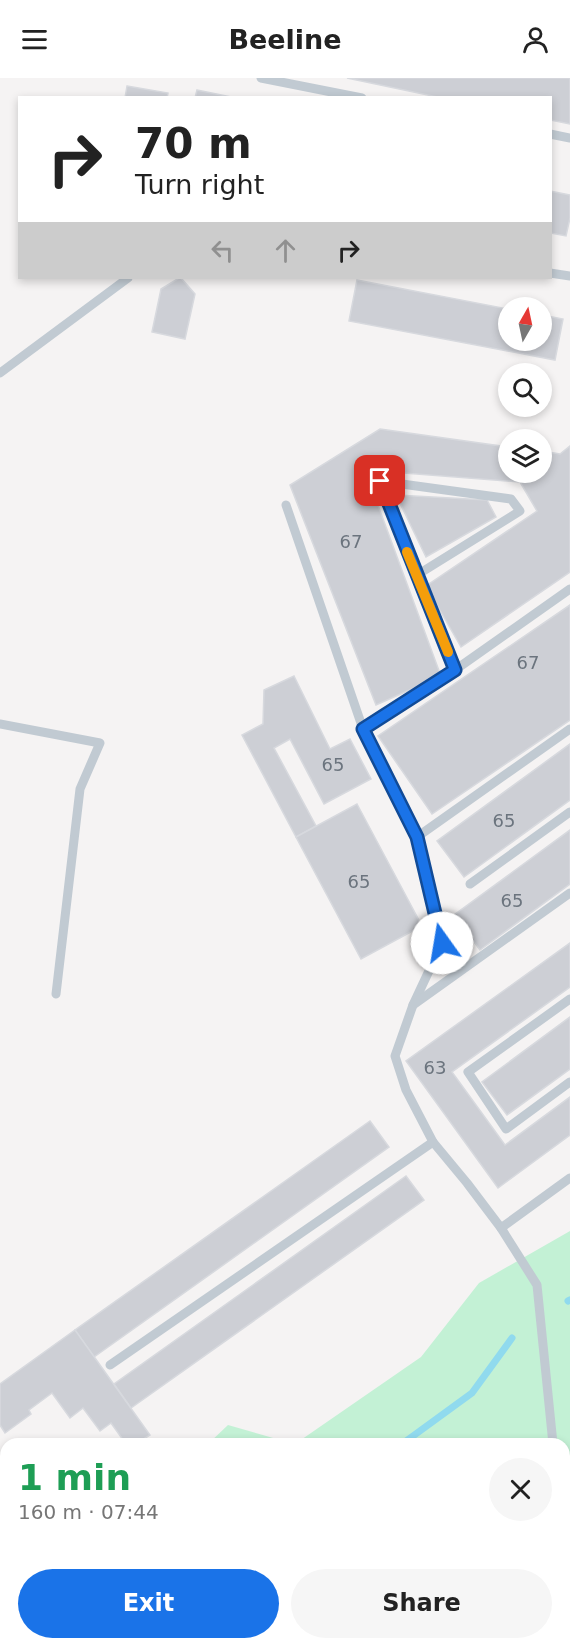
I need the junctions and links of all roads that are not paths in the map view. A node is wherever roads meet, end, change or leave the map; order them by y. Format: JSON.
{"nodes":[{"id":1,"x":261,"y":78,"type":"edge"},
{"id":2,"x":352,"y":96,"type":"edge"},
{"id":3,"x":552,"y":134,"type":"edge"},
{"id":4,"x":570,"y":138,"type":"edge"},
{"id":5,"x":552,"y":273,"type":"edge"},
{"id":6,"x":570,"y":276,"type":"edge"},
{"id":7,"x":128,"y":279,"type":"edge"},
{"id":8,"x":0,"y":373,"type":"edge"},
{"id":9,"x":286,"y":505,"type":"dead end"},
{"id":10,"x":417,"y":575,"type":"junction"},
{"id":11,"x":570,"y":589,"type":"edge"},
{"id":12,"x":455,"y":670,"type":"junction"},
{"id":13,"x":0,"y":724,"type":"edge"},
{"id":14,"x":363,"y":729,"type":"junction"},
{"id":15,"x":570,"y":729,"type":"edge"},
{"id":16,"x":570,"y":812,"type":"edge"},
{"id":17,"x":417,"y":837,"type":"junction"},
{"id":18,"x":470,"y":884,"type":"dead end"},
{"id":19,"x":570,"y":893,"type":"edge"},
{"id":20,"x":56,"y":994,"type":"dead end"},
{"id":21,"x":570,"y":999,"type":"edge"},
{"id":22,"x":413,"y":1005,"type":"junction"},
{"id":23,"x":570,"y":1082,"type":"edge"},
{"id":24,"x":433,"y":1142,"type":"junction"},
{"id":25,"x":570,"y":1178,"type":"edge"},
{"id":26,"x":501,"y":1228,"type":"junction"},
{"id":27,"x":110,"y":1365,"type":"dead end"},
{"id":28,"x":552,"y":1438,"type":"edge"}],
"edges":[{"from":1,"to":2,"type":"lane"},
{"from":3,"to":4,"type":"lane"},
{"from":5,"to":6,"type":"lane"},
{"from":7,"to":8,"type":"lane"},
{"from":9,"to":14,"type":"lane"},
{"from":10,"to":10,"type":"lane"},
{"from":10,"to":12,"type":"lane"},
{"from":11,"to":12,"type":"lane"},
{"from":12,"to":14,"type":"lane"},
{"from":13,"to":20,"type":"lane"},
{"from":14,"to":17,"type":"lane"},
{"from":15,"to":17,"type":"lane"},
{"from":16,"to":18,"type":"lane"},
{"from":17,"to":22,"type":"lane"},
{"from":19,"to":22,"type":"lane"},
{"from":21,"to":23,"type":"lane"},
{"from":22,"to":24,"type":"lane"},
{"from":24,"to":26,"type":"lane"},
{"from":24,"to":27,"type":"lane"},
{"from":25,"to":26,"type":"lane"},
{"from":26,"to":28,"type":"lane"}]}
